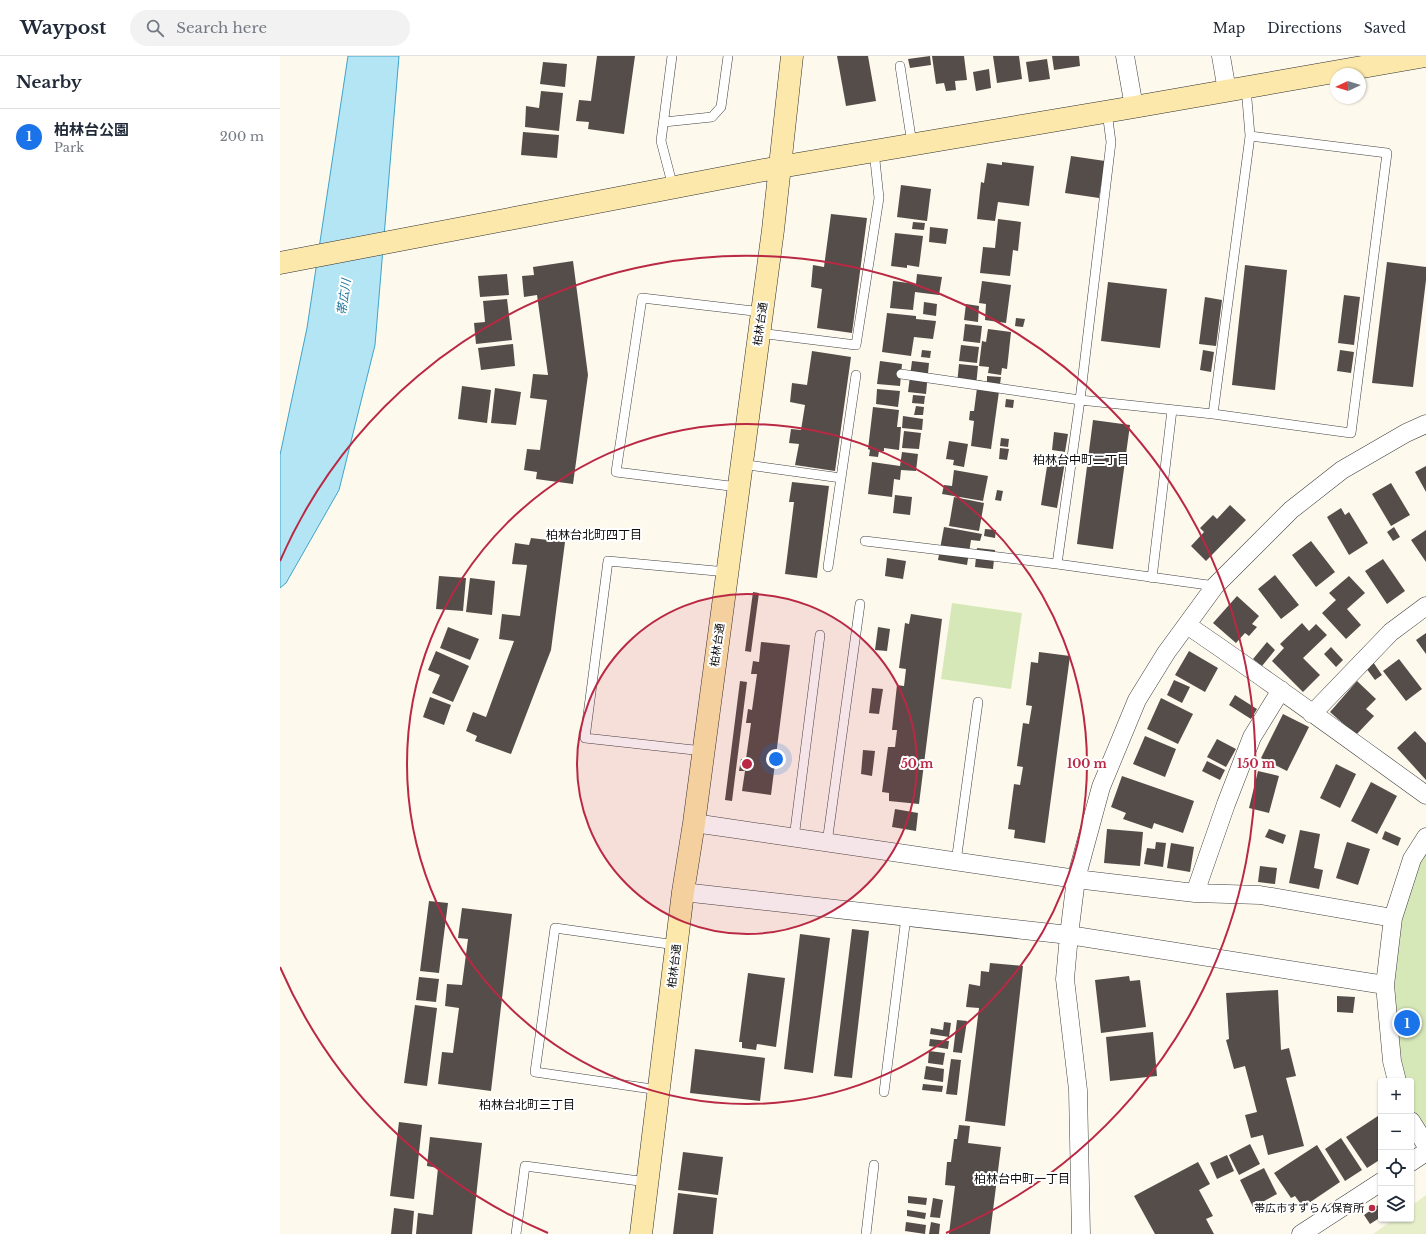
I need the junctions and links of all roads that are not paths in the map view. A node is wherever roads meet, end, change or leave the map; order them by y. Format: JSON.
{"nodes":[{"id":1,"x":672,"y":56,"type":"edge"},
{"id":2,"x":728,"y":56,"type":"edge"},
{"id":3,"x":792,"y":56,"type":"edge"},
{"id":4,"x":1125,"y":56,"type":"edge"},
{"id":5,"x":1221,"y":56,"type":"edge"},
{"id":6,"x":1425,"y":56,"type":"edge"},
{"id":7,"x":900,"y":66,"type":"dead end"},
{"id":8,"x":1236,"y":89,"type":"junction"},
{"id":9,"x":1134,"y":107,"type":"junction"},
{"id":10,"x":1107,"y":112,"type":"junction"},
{"id":11,"x":664,"y":122,"type":"junction"},
{"id":12,"x":1250,"y":136,"type":"junction"},
{"id":13,"x":912,"y":144,"type":"junction"},
{"id":14,"x":874,"y":151,"type":"junction"},
{"id":15,"x":780,"y":167,"type":"junction"},
{"id":16,"x":673,"y":187,"type":"junction"},
{"id":17,"x":280,"y":263,"type":"edge"},
{"id":18,"x":760,"y":322,"type":"junction"},
{"id":19,"x":901,"y":374,"type":"dead end"},
{"id":20,"x":856,"y":375,"type":"dead end"},
{"id":21,"x":1080,"y":400,"type":"junction"},
{"id":22,"x":1172,"y":410,"type":"junction"},
{"id":23,"x":1213,"y":414,"type":"junction"},
{"id":24,"x":1426,"y":424,"type":"edge"},
{"id":25,"x":741,"y":464,"type":"junction"},
{"id":26,"x":841,"y":478,"type":"junction"},
{"id":27,"x":738,"y":487,"type":"junction"},
{"id":28,"x":865,"y":541,"type":"dead end"},
{"id":29,"x":1057,"y":564,"type":"junction"},
{"id":30,"x":828,"y":567,"type":"dead end"},
{"id":31,"x":727,"y":572,"type":"junction"},
{"id":32,"x":1152,"y":578,"type":"junction"},
{"id":33,"x":1215,"y":586,"type":"junction"},
{"id":34,"x":860,"y":604,"type":"dead end"},
{"id":35,"x":1426,"y":606,"type":"edge"},
{"id":36,"x":1188,"y":625,"type":"junction"},
{"id":37,"x":820,"y":635,"type":"dead end"},
{"id":38,"x":1281,"y":690,"type":"junction"},
{"id":39,"x":978,"y":702,"type":"dead end"},
{"id":40,"x":1312,"y":714,"type":"junction"},
{"id":41,"x":703,"y":752,"type":"junction"},
{"id":42,"x":1426,"y":795,"type":"edge"},
{"id":43,"x":694,"y":823,"type":"junction"},
{"id":44,"x":1426,"y":837,"type":"edge"},
{"id":45,"x":794,"y":838,"type":"junction"},
{"id":46,"x":827,"y":843,"type":"junction"},
{"id":47,"x":956,"y":862,"type":"junction"},
{"id":48,"x":1076,"y":879,"type":"junction"},
{"id":49,"x":683,"y":892,"type":"junction"},
{"id":50,"x":1195,"y":893,"type":"junction"},
{"id":51,"x":906,"y":917,"type":"junction"},
{"id":52,"x":1392,"y":918,"type":"junction"},
{"id":53,"x":1069,"y":935,"type":"junction"},
{"id":54,"x":676,"y":945,"type":"junction"},
{"id":55,"x":1386,"y":985,"type":"junction"},
{"id":56,"x":1397,"y":1078,"type":"edge"},
{"id":57,"x":659,"y":1090,"type":"junction"},
{"id":58,"x":884,"y":1092,"type":"dead end"},
{"id":59,"x":1414,"y":1126,"type":"edge"},
{"id":60,"x":1426,"y":1145,"type":"edge"},
{"id":61,"x":1426,"y":1152,"type":"edge"},
{"id":62,"x":1414,"y":1160,"type":"edge"},
{"id":63,"x":874,"y":1165,"type":"dead end"},
{"id":64,"x":647,"y":1182,"type":"junction"},
{"id":65,"x":1378,"y":1184,"type":"edge"},
{"id":66,"x":516,"y":1234,"type":"edge"},
{"id":67,"x":641,"y":1234,"type":"edge"},
{"id":68,"x":866,"y":1234,"type":"edge"},
{"id":69,"x":1081,"y":1234,"type":"edge"},
{"id":70,"x":1301,"y":1234,"type":"edge"}],
"edges":[{"from":1,"to":11,"type":"lane"},
{"from":2,"to":11,"type":"lane"},
{"from":3,"to":15,"type":"street","name":"柏林台通"},
{"from":4,"to":9,"type":"street"},
{"from":5,"to":8,"type":"street"},
{"from":6,"to":8,"type":"street"},
{"from":7,"to":13,"type":"lane"},
{"from":8,"to":9,"type":"street"},
{"from":8,"to":12,"type":"lane"},
{"from":9,"to":10,"type":"street"},
{"from":10,"to":13,"type":"street"},
{"from":10,"to":21,"type":"lane"},
{"from":11,"to":16,"type":"lane"},
{"from":12,"to":23,"type":"lane"},
{"from":12,"to":23,"type":"lane"},
{"from":13,"to":14,"type":"street"},
{"from":14,"to":15,"type":"street"},
{"from":14,"to":18,"type":"lane"},
{"from":15,"to":16,"type":"street"},
{"from":15,"to":18,"type":"street","name":"柏林台通"},
{"from":16,"to":17,"type":"street"},
{"from":18,"to":25,"type":"street","name":"柏林台通"},
{"from":18,"to":27,"type":"lane"},
{"from":19,"to":21,"type":"lane"},
{"from":20,"to":26,"type":"lane"},
{"from":21,"to":22,"type":"lane"},
{"from":21,"to":29,"type":"lane"},
{"from":22,"to":23,"type":"lane"},
{"from":22,"to":32,"type":"lane"},
{"from":24,"to":33,"type":"street"},
{"from":25,"to":26,"type":"lane"},
{"from":25,"to":27,"type":"street","name":"柏林台通"},
{"from":26,"to":30,"type":"lane"},
{"from":27,"to":31,"type":"street","name":"柏林台通"},
{"from":28,"to":29,"type":"lane"},
{"from":29,"to":32,"type":"lane"},
{"from":31,"to":41,"type":"street","name":"柏林台通"},
{"from":31,"to":41,"type":"lane"},
{"from":32,"to":33,"type":"lane"},
{"from":33,"to":36,"type":"street"},
{"from":34,"to":46,"type":"lane"},
{"from":35,"to":40,"type":"street"},
{"from":36,"to":38,"type":"street"},
{"from":36,"to":48,"type":"street"},
{"from":37,"to":45,"type":"lane"},
{"from":38,"to":40,"type":"street"},
{"from":38,"to":50,"type":"street"},
{"from":39,"to":47,"type":"lane"},
{"from":40,"to":42,"type":"street"},
{"from":41,"to":43,"type":"street","name":"柏林台通"},
{"from":43,"to":45,"type":"street"},
{"from":43,"to":49,"type":"street","name":"柏林台通"},
{"from":44,"to":52,"type":"street"},
{"from":45,"to":46,"type":"street"},
{"from":46,"to":47,"type":"street"},
{"from":47,"to":48,"type":"street"},
{"from":48,"to":50,"type":"street"},
{"from":48,"to":53,"type":"street"},
{"from":49,"to":51,"type":"street"},
{"from":49,"to":54,"type":"street","name":"柏林台通"},
{"from":50,"to":52,"type":"street"},
{"from":51,"to":53,"type":"street"},
{"from":51,"to":58,"type":"lane"},
{"from":52,"to":55,"type":"street"},
{"from":53,"to":55,"type":"street"},
{"from":53,"to":69,"type":"street"},
{"from":54,"to":57,"type":"street","name":"柏林台通"},
{"from":54,"to":57,"type":"lane"},
{"from":55,"to":56,"type":"street"},
{"from":57,"to":64,"type":"street","name":"柏林台通"},
{"from":59,"to":60,"type":"street"},
{"from":61,"to":62,"type":"street"},
{"from":63,"to":68,"type":"lane"},
{"from":64,"to":66,"type":"lane"},
{"from":64,"to":67,"type":"street","name":"柏林台通"},
{"from":65,"to":70,"type":"street"}]}
